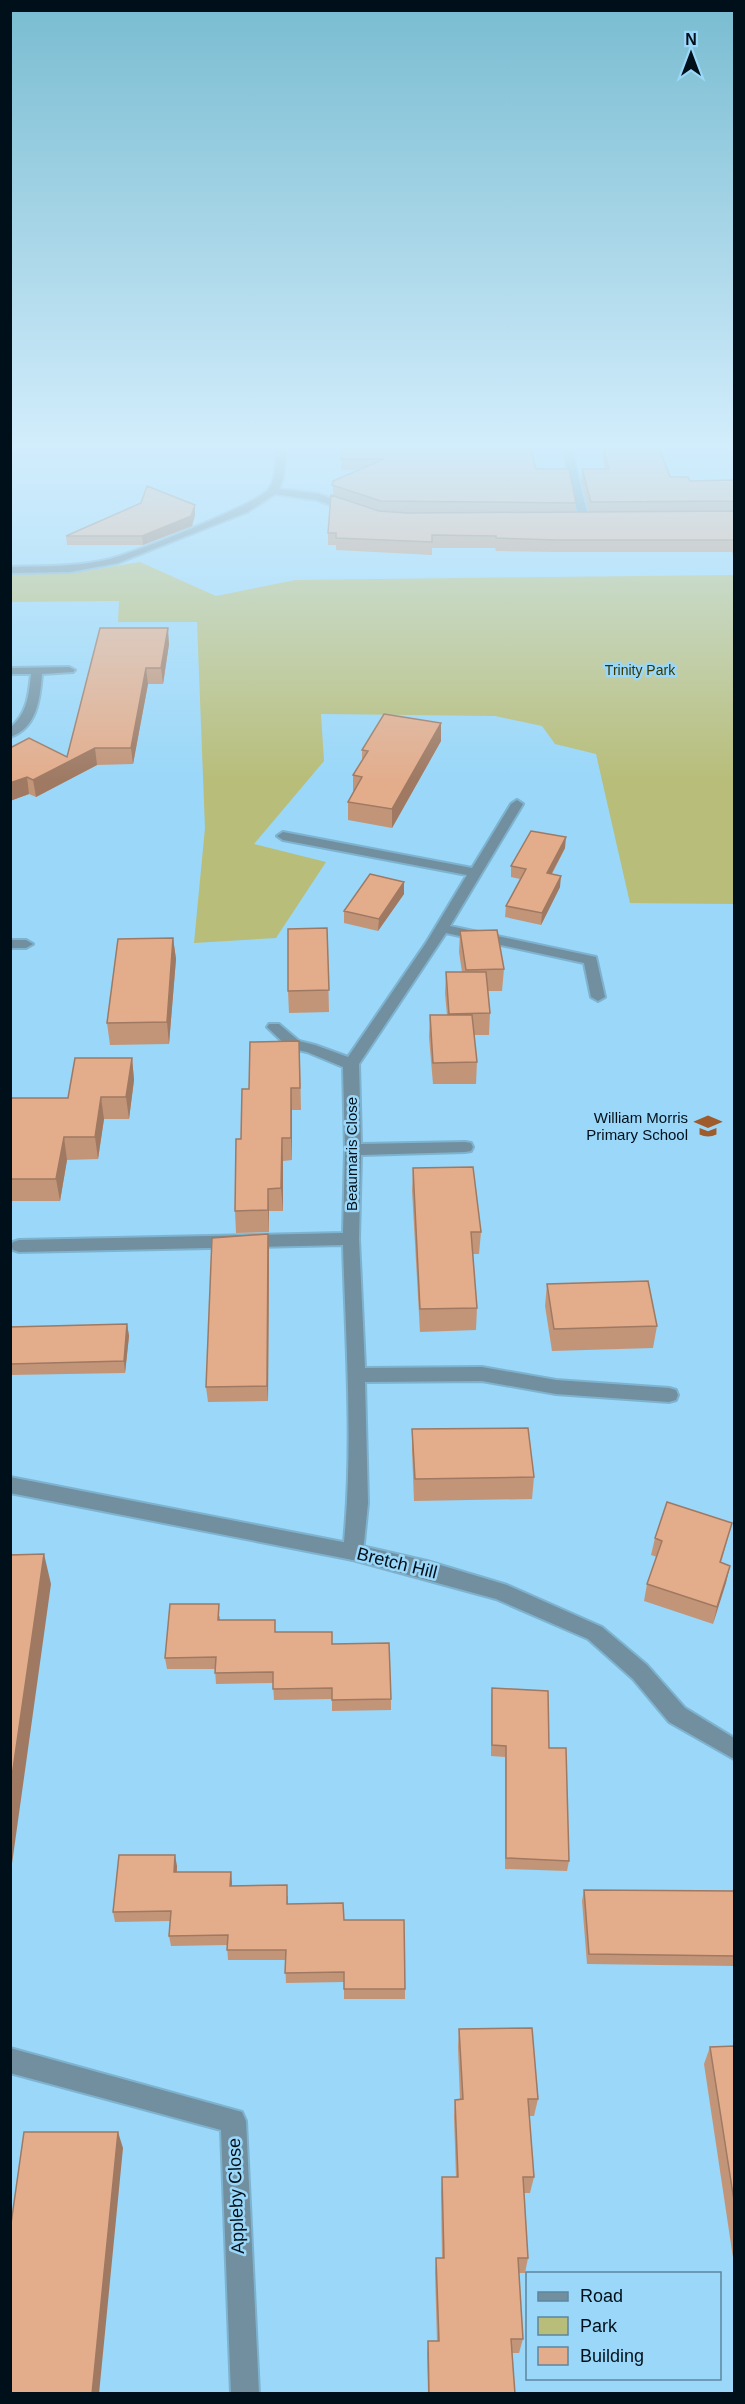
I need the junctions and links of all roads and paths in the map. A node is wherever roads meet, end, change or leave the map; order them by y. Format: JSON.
{"nodes":[{"id":1,"x":124,"y":557,"type":"edge"},
{"id":2,"x":10,"y":570,"type":"edge"},
{"id":3,"x":69,"y":670,"type":"dead end"},
{"id":4,"x":10,"y":671,"type":"edge"},
{"id":5,"x":37,"y":671,"type":"junction"},
{"id":6,"x":10,"y":734,"type":"edge"},
{"id":7,"x":517,"y":804,"type":"dead end"},
{"id":8,"x":283,"y":836,"type":"dead end"},
{"id":9,"x":475,"y":873,"type":"junction"},
{"id":10,"x":442,"y":928,"type":"junction"},
{"id":11,"x":10,"y":944,"type":"edge"},
{"id":12,"x":26,"y":944,"type":"dead end"},
{"id":13,"x":598,"y":997,"type":"dead end"},
{"id":14,"x":274,"y":1027,"type":"dead end"},
{"id":15,"x":351,"y":1064,"type":"junction"},
{"id":16,"x":465,"y":1147,"type":"dead end"},
{"id":17,"x":353,"y":1150,"type":"junction"},
{"id":18,"x":351,"y":1239,"type":"junction"},
{"id":19,"x":19,"y":1246,"type":"dead end"},
{"id":20,"x":355,"y":1375,"type":"junction"},
{"id":21,"x":669,"y":1395,"type":"dead end"},
{"id":22,"x":10,"y":1485,"type":"edge"},
{"id":23,"x":353,"y":1552,"type":"junction"},
{"id":24,"x":735,"y":1749,"type":"edge"},
{"id":25,"x":10,"y":2060,"type":"edge"},
{"id":26,"x":245,"y":2394,"type":"edge"}],
"edges":[{"from":1,"to":2,"type":"street"},
{"from":3,"to":5,"type":"street"},
{"from":4,"to":5,"type":"street"},
{"from":5,"to":6,"type":"street"},
{"from":7,"to":9,"type":"street"},
{"from":8,"to":9,"type":"street"},
{"from":9,"to":10,"type":"street"},
{"from":10,"to":13,"type":"street"},
{"from":10,"to":15,"type":"street"},
{"from":11,"to":12,"type":"street"},
{"from":14,"to":15,"type":"street"},
{"from":15,"to":17,"type":"street","name":"Beaumaris Close"},
{"from":16,"to":17,"type":"street"},
{"from":17,"to":18,"type":"street","name":"Beaumaris Close"},
{"from":18,"to":19,"type":"street"},
{"from":18,"to":20,"type":"street","name":"Beaumaris Close"},
{"from":20,"to":21,"type":"street"},
{"from":20,"to":23,"type":"street","name":"Beaumaris Close"},
{"from":22,"to":23,"type":"street","name":"Bretch Hill"},
{"from":23,"to":24,"type":"street","name":"Bretch Hill"},
{"from":25,"to":26,"type":"street","name":"Appleby Close"}]}
